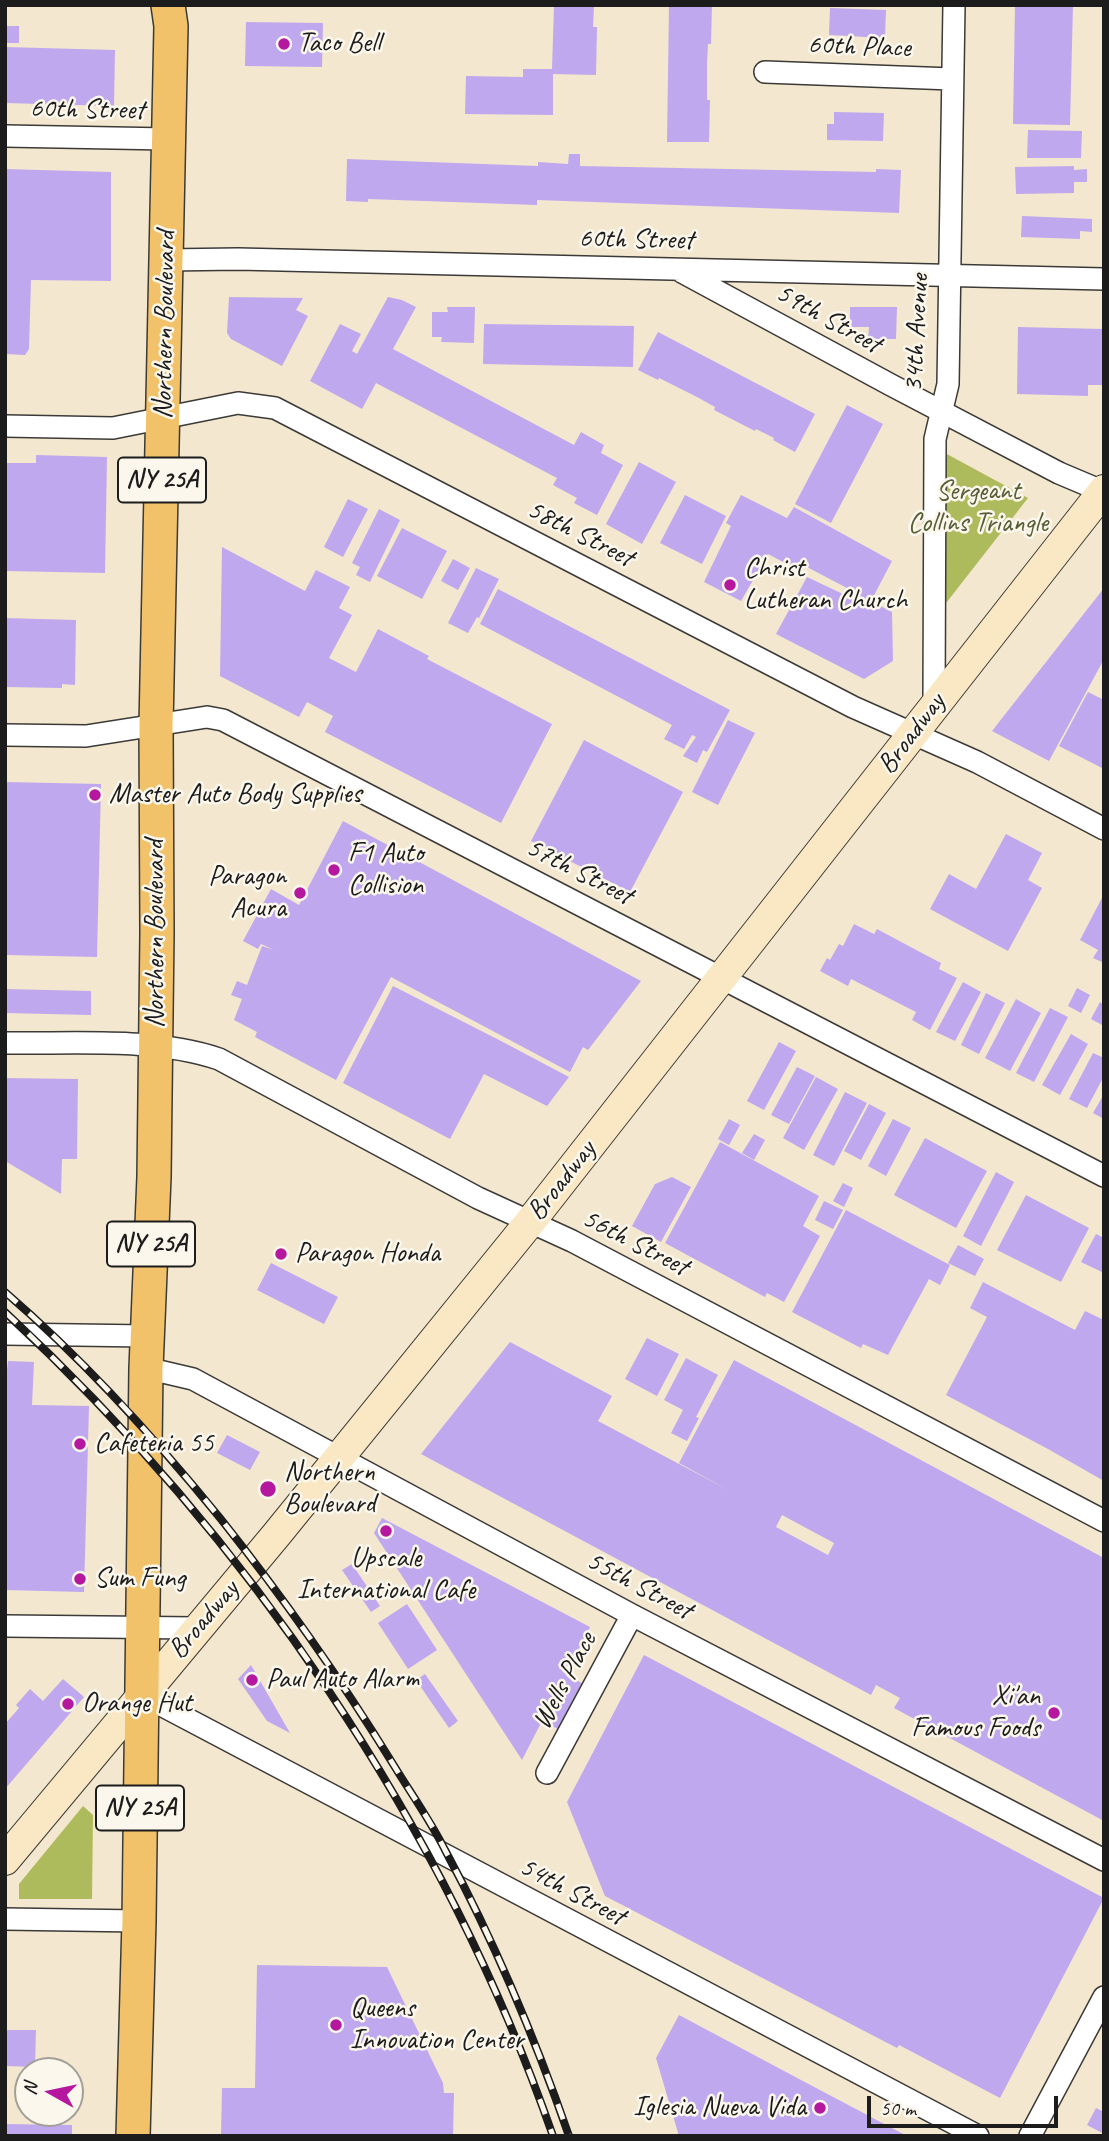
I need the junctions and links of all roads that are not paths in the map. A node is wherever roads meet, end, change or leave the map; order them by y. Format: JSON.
{"nodes":[{"id":1,"x":954,"y":5,"type":"edge"},
{"id":2,"x":172,"y":12,"type":"edge"},
{"id":3,"x":765,"y":72,"type":"dead end"},
{"id":4,"x":952,"y":79,"type":"junction"},
{"id":5,"x":5,"y":136,"type":"edge"},
{"id":6,"x":169,"y":139,"type":"junction"},
{"id":7,"x":166,"y":260,"type":"junction"},
{"id":8,"x":677,"y":269,"type":"junction"},
{"id":9,"x":949,"y":275,"type":"junction"},
{"id":10,"x":1104,"y":279,"type":"edge"},
{"id":11,"x":941,"y":411,"type":"junction"},
{"id":12,"x":164,"y":416,"type":"junction"},
{"id":13,"x":5,"y":426,"type":"edge"},
{"id":14,"x":1103,"y":491,"type":"edge"},
{"id":15,"x":934,"y":704,"type":"junction"},
{"id":16,"x":156,"y":726,"type":"junction"},
{"id":17,"x":913,"y":734,"type":"junction"},
{"id":18,"x":5,"y":735,"type":"edge"},
{"id":19,"x":1104,"y":829,"type":"edge"},
{"id":20,"x":722,"y":977,"type":"junction"},
{"id":21,"x":5,"y":1043,"type":"edge"},
{"id":22,"x":155,"y":1046,"type":"junction"},
{"id":23,"x":1104,"y":1176,"type":"edge"},
{"id":24,"x":530,"y":1222,"type":"junction"},
{"id":25,"x":5,"y":1334,"type":"edge"},
{"id":26,"x":147,"y":1352,"type":"junction"},
{"id":27,"x":339,"y":1457,"type":"junction"},
{"id":28,"x":1104,"y":1521,"type":"edge"},
{"id":29,"x":632,"y":1615,"type":"junction"},
{"id":30,"x":5,"y":1626,"type":"edge"},
{"id":31,"x":143,"y":1626,"type":"junction"},
{"id":32,"x":197,"y":1628,"type":"junction"},
{"id":33,"x":142,"y":1695,"type":"junction"},
{"id":34,"x":547,"y":1773,"type":"dead end"},
{"id":35,"x":5,"y":1860,"type":"edge"},
{"id":36,"x":1104,"y":1860,"type":"edge"},
{"id":37,"x":5,"y":1919,"type":"edge"},
{"id":38,"x":139,"y":1921,"type":"junction"},
{"id":39,"x":1104,"y":1997,"type":"edge"},
{"id":40,"x":133,"y":2136,"type":"edge"},
{"id":41,"x":978,"y":2136,"type":"edge"},
{"id":42,"x":1030,"y":2136,"type":"edge"}],
"edges":[{"from":1,"to":4,"type":"street","name":"34th Avenue"},
{"from":2,"to":6,"type":"main road","name":"Northern Boulevard","number":"NY 25A"},
{"from":3,"to":4,"type":"street","name":"60th Place"},
{"from":4,"to":9,"type":"street","name":"34th Avenue"},
{"from":5,"to":6,"type":"street","name":"60th Street"},
{"from":6,"to":7,"type":"main road","name":"Northern Boulevard","number":"NY 25A"},
{"from":7,"to":8,"type":"street","name":"60th Street"},
{"from":7,"to":12,"type":"main road","name":"Northern Boulevard","number":"NY 25A"},
{"from":8,"to":9,"type":"street","name":"60th Street"},
{"from":8,"to":11,"type":"street","name":"59th Street"},
{"from":9,"to":10,"type":"street","name":"60th Street"},
{"from":9,"to":11,"type":"street","name":"34th Avenue"},
{"from":11,"to":14,"type":"street","name":"59th Street"},
{"from":11,"to":15,"type":"street","name":"34th Avenue"},
{"from":12,"to":13,"type":"street","name":"58th Street"},
{"from":12,"to":16,"type":"main road","name":"Northern Boulevard","number":"NY 25A"},
{"from":12,"to":17,"type":"street","name":"58th Street"},
{"from":14,"to":15,"type":"main road","name":"Broadway"},
{"from":15,"to":17,"type":"main road","name":"Broadway"},
{"from":16,"to":18,"type":"street","name":"57th Street"},
{"from":16,"to":20,"type":"street","name":"57th Street"},
{"from":16,"to":22,"type":"main road","name":"Northern Boulevard","number":"NY 25A"},
{"from":17,"to":19,"type":"street","name":"58th Street"},
{"from":17,"to":20,"type":"main road","name":"Broadway"},
{"from":20,"to":23,"type":"street","name":"57th Street"},
{"from":20,"to":24,"type":"main road","name":"Broadway"},
{"from":21,"to":22,"type":"street","name":"56th Street"},
{"from":22,"to":24,"type":"street","name":"56th Street"},
{"from":22,"to":26,"type":"main road","name":"Northern Boulevard","number":"NY 25A"},
{"from":24,"to":27,"type":"main road","name":"Broadway"},
{"from":24,"to":28,"type":"street","name":"56th Street"},
{"from":25,"to":26,"type":"street","name":"55th Street"},
{"from":26,"to":27,"type":"street","name":"55th Street"},
{"from":26,"to":31,"type":"main road","name":"Northern Boulevard","number":"NY 25A"},
{"from":27,"to":29,"type":"street","name":"55th Street"},
{"from":27,"to":32,"type":"main road","name":"Broadway"},
{"from":29,"to":34,"type":"street","name":"Wells Place"},
{"from":29,"to":36,"type":"street","name":"55th Street"},
{"from":30,"to":31,"type":"street"},
{"from":31,"to":32,"type":"street"},
{"from":31,"to":33,"type":"main road","name":"Northern Boulevard","number":"NY 25A"},
{"from":32,"to":33,"type":"main road","name":"Broadway"},
{"from":33,"to":35,"type":"main road","name":"Broadway"},
{"from":33,"to":38,"type":"main road","name":"Northern Boulevard","number":"NY 25A"},
{"from":33,"to":41,"type":"street","name":"54th Street"},
{"from":37,"to":38,"type":"street"},
{"from":38,"to":40,"type":"main road","name":"Northern Boulevard","number":"NY 25A"},
{"from":39,"to":42,"type":"street"}]}
